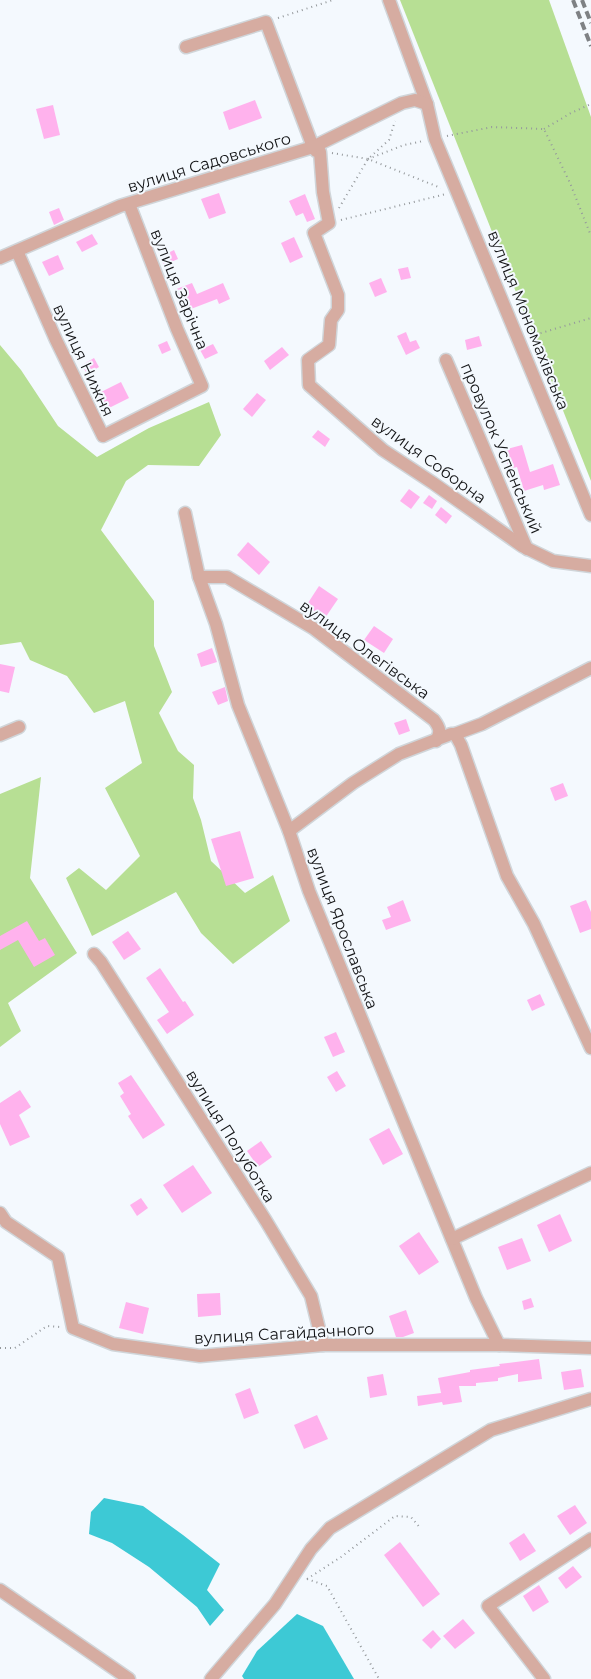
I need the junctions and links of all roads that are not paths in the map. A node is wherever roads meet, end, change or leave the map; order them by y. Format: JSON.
{"nodes":[{"id":1,"x":389,"y":0,"type":"edge"},
{"id":2,"x":186,"y":47,"type":"dead end"},
{"id":3,"x":415,"y":72,"type":"junction"},
{"id":4,"x":402,"y":103,"type":"junction"},
{"id":5,"x":427,"y":104,"type":"junction"},
{"id":6,"x":316,"y":149,"type":"junction"},
{"id":7,"x":129,"y":204,"type":"junction"},
{"id":8,"x":17,"y":251,"type":"junction"},
{"id":9,"x":0,"y":258,"type":"edge"},
{"id":10,"x":446,"y":360,"type":"dead end"},
{"id":11,"x":202,"y":386,"type":"joint"},
{"id":12,"x":185,"y":513,"type":"dead end"},
{"id":13,"x":591,"y":515,"type":"edge"},
{"id":14,"x":527,"y":549,"type":"junction"},
{"id":15,"x":591,"y":566,"type":"edge"},
{"id":16,"x":199,"y":576,"type":"junction"},
{"id":17,"x":591,"y":668,"type":"edge"},
{"id":18,"x":19,"y":727,"type":"dead end"},
{"id":19,"x":455,"y":734,"type":"junction"},
{"id":20,"x":0,"y":735,"type":"edge"},
{"id":21,"x":436,"y":741,"type":"junction"},
{"id":22,"x":289,"y":831,"type":"junction"},
{"id":23,"x":94,"y":954,"type":"dead end"},
{"id":24,"x":591,"y":1048,"type":"edge"},
{"id":25,"x":591,"y":1173,"type":"edge"},
{"id":26,"x":0,"y":1213,"type":"edge"},
{"id":27,"x":452,"y":1239,"type":"junction"},
{"id":28,"x":323,"y":1345,"type":"junction"},
{"id":29,"x":499,"y":1345,"type":"junction"},
{"id":30,"x":591,"y":1348,"type":"edge"},
{"id":31,"x":591,"y":1400,"type":"edge"},
{"id":32,"x":591,"y":1539,"type":"edge"},
{"id":33,"x":0,"y":1590,"type":"edge"},
{"id":34,"x":129,"y":1679,"type":"edge"},
{"id":35,"x":212,"y":1679,"type":"edge"},
{"id":36,"x":544,"y":1679,"type":"edge"}],
"edges":[{"from":1,"to":3,"type":"street","name":"вулиця Мономахівська"},
{"from":2,"to":6,"type":"street"},
{"from":3,"to":4,"type":"street"},
{"from":3,"to":5,"type":"street","name":"вулиця Мономахівська"},
{"from":4,"to":5,"type":"street","name":"вулиця Садовського"},
{"from":4,"to":6,"type":"street","name":"вулиця Садовського"},
{"from":5,"to":13,"type":"street","name":"вулиця Мономахівська"},
{"from":6,"to":7,"type":"street","name":"вулиця Садовського"},
{"from":6,"to":14,"type":"street","name":"вулиця Соборна"},
{"from":7,"to":8,"type":"street","name":"вулиця Садовського"},
{"from":7,"to":11,"type":"street","name":"вулиця Зарічна"},
{"from":8,"to":9,"type":"street","name":"вулиця Садовського"},
{"from":8,"to":11,"type":"street","name":"вулиця Нижня"},
{"from":10,"to":14,"type":"street","name":"провулок Успенський"},
{"from":12,"to":16,"type":"street","name":"вулиця Ярославська"},
{"from":14,"to":15,"type":"street","name":"вулиця Соборна"},
{"from":16,"to":21,"type":"street","name":"вулиця Олегівська"},
{"from":16,"to":22,"type":"street","name":"вулиця Ярославська"},
{"from":17,"to":19,"type":"street"},
{"from":18,"to":20,"type":"street"},
{"from":19,"to":21,"type":"street"},
{"from":19,"to":24,"type":"street"},
{"from":21,"to":22,"type":"street"},
{"from":22,"to":27,"type":"street","name":"вулиця Ярославська"},
{"from":23,"to":28,"type":"street","name":"вулиця Полуботка"},
{"from":25,"to":27,"type":"street"},
{"from":26,"to":28,"type":"street","name":"вулиця Сагайдачного"},
{"from":27,"to":29,"type":"street","name":"вулиця Ярославська"},
{"from":28,"to":29,"type":"street","name":"вулиця Сагайдачного"},
{"from":29,"to":30,"type":"street","name":"вулиця Сагайдачного"},
{"from":31,"to":35,"type":"street"},
{"from":32,"to":36,"type":"street"},
{"from":33,"to":34,"type":"street"}]}
